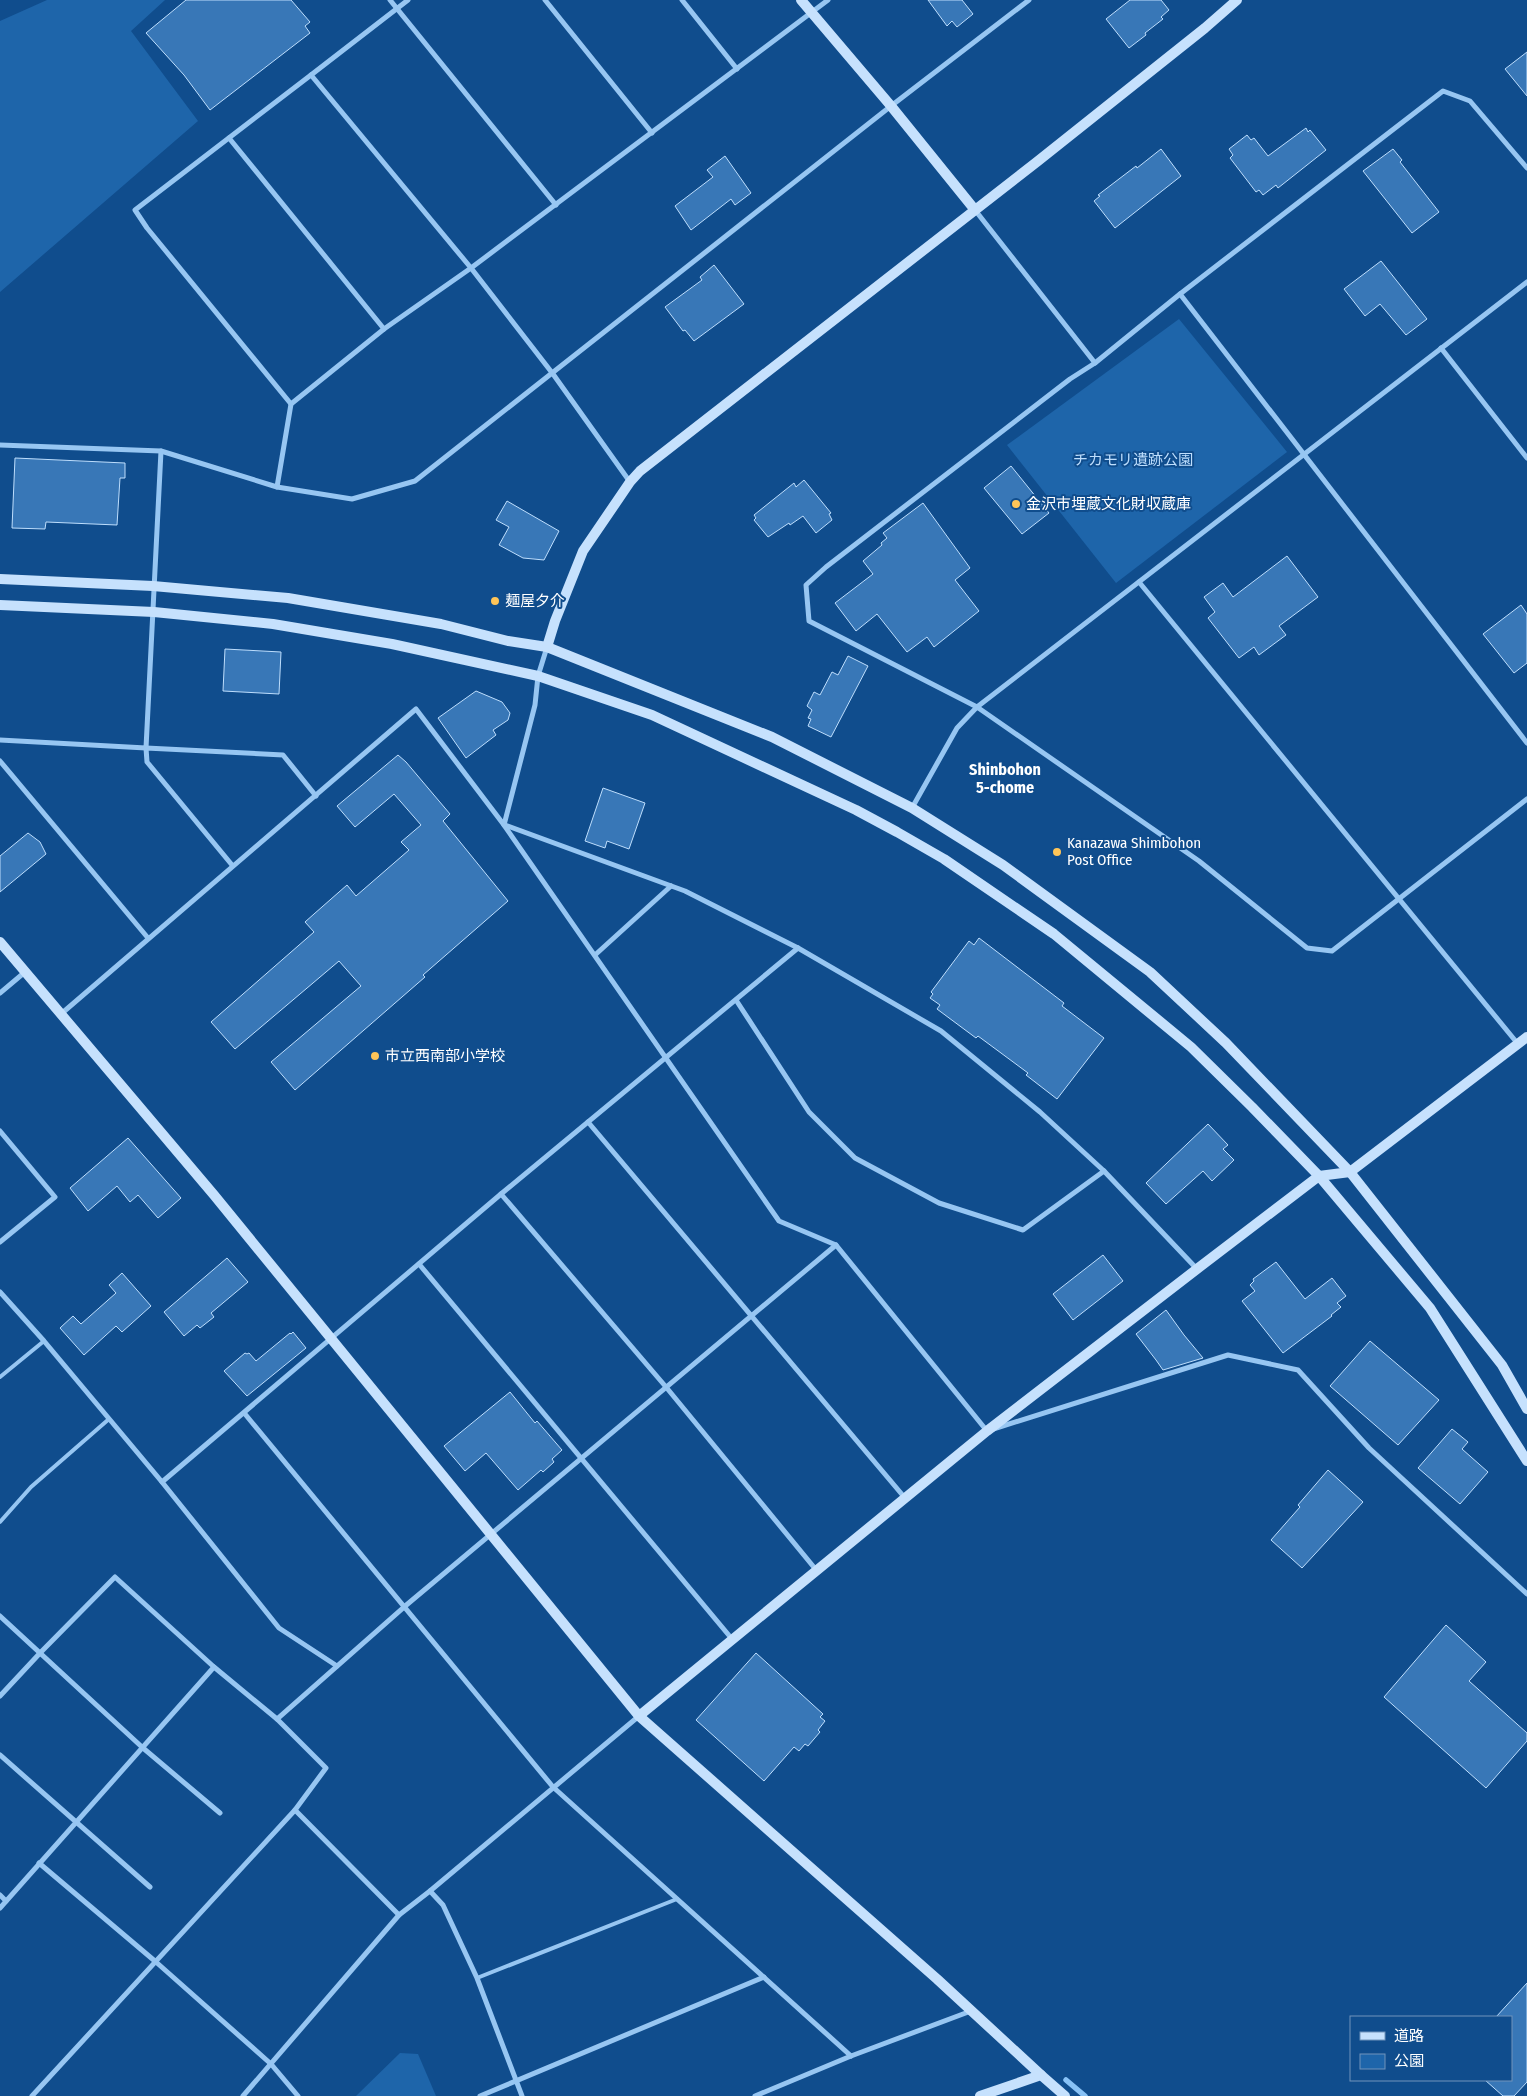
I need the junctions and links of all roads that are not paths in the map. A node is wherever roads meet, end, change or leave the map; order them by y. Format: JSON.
{"nodes":[{"id":1,"x":390,"y":0,"type":"edge"},
{"id":2,"x":408,"y":0,"type":"edge"},
{"id":3,"x":545,"y":0,"type":"edge"},
{"id":4,"x":682,"y":0,"type":"edge"},
{"id":5,"x":801,"y":0,"type":"edge"},
{"id":6,"x":828,"y":0,"type":"edge"},
{"id":7,"x":1029,"y":0,"type":"edge"},
{"id":8,"x":1237,"y":0,"type":"edge"},
{"id":9,"x":397,"y":8,"type":"junction"},
{"id":10,"x":811,"y":13,"type":"junction"},
{"id":11,"x":737,"y":68,"type":"junction"},
{"id":12,"x":311,"y":75,"type":"junction"},
{"id":13,"x":891,"y":106,"type":"junction"},
{"id":14,"x":652,"y":133,"type":"junction"},
{"id":15,"x":229,"y":138,"type":"junction"},
{"id":16,"x":1527,"y":168,"type":"edge"},
{"id":17,"x":556,"y":205,"type":"junction"},
{"id":18,"x":975,"y":210,"type":"junction"},
{"id":19,"x":472,"y":268,"type":"junction"},
{"id":20,"x":1527,"y":282,"type":"edge"},
{"id":21,"x":1180,"y":294,"type":"junction"},
{"id":22,"x":384,"y":329,"type":"junction"},
{"id":23,"x":1441,"y":348,"type":"junction"},
{"id":24,"x":1095,"y":363,"type":"junction"},
{"id":25,"x":553,"y":374,"type":"junction"},
{"id":26,"x":290,"y":404,"type":"junction"},
{"id":27,"x":0,"y":445,"type":"edge"},
{"id":28,"x":161,"y":451,"type":"junction"},
{"id":29,"x":1303,"y":455,"type":"junction"},
{"id":30,"x":1527,"y":458,"type":"edge"},
{"id":31,"x":630,"y":482,"type":"junction"},
{"id":32,"x":277,"y":487,"type":"junction"},
{"id":33,"x":0,"y":579,"type":"edge"},
{"id":34,"x":1139,"y":582,"type":"junction"},
{"id":35,"x":153,"y":586,"type":"junction"},
{"id":36,"x":0,"y":605,"type":"edge"},
{"id":37,"x":154,"y":612,"type":"junction"},
{"id":38,"x":547,"y":647,"type":"junction"},
{"id":39,"x":538,"y":676,"type":"junction"},
{"id":40,"x":978,"y":707,"type":"junction"},
{"id":41,"x":0,"y":740,"type":"edge"},
{"id":42,"x":1527,"y":743,"type":"edge"},
{"id":43,"x":146,"y":748,"type":"junction"},
{"id":44,"x":0,"y":761,"type":"edge"},
{"id":45,"x":316,"y":796,"type":"junction"},
{"id":46,"x":1527,"y":799,"type":"edge"},
{"id":47,"x":912,"y":808,"type":"junction"},
{"id":48,"x":504,"y":825,"type":"junction"},
{"id":49,"x":232,"y":865,"type":"junction"},
{"id":50,"x":672,"y":886,"type":"junction"},
{"id":51,"x":1400,"y":900,"type":"junction"},
{"id":52,"x":148,"y":938,"type":"junction"},
{"id":53,"x":0,"y":942,"type":"edge"},
{"id":54,"x":798,"y":948,"type":"junction"},
{"id":55,"x":595,"y":955,"type":"junction"},
{"id":56,"x":24,"y":972,"type":"junction"},
{"id":57,"x":0,"y":993,"type":"edge"},
{"id":58,"x":736,"y":1000,"type":"junction"},
{"id":59,"x":61,"y":1014,"type":"junction"},
{"id":60,"x":1527,"y":1038,"type":"edge"},
{"id":61,"x":1518,"y":1044,"type":"junction"},
{"id":62,"x":666,"y":1057,"type":"junction"},
{"id":63,"x":588,"y":1122,"type":"junction"},
{"id":64,"x":0,"y":1131,"type":"edge"},
{"id":65,"x":1104,"y":1172,"type":"junction"},
{"id":66,"x":1350,"y":1172,"type":"junction"},
{"id":67,"x":1319,"y":1176,"type":"junction"},
{"id":68,"x":501,"y":1194,"type":"junction"},
{"id":69,"x":0,"y":1242,"type":"edge"},
{"id":70,"x":836,"y":1245,"type":"junction"},
{"id":71,"x":419,"y":1264,"type":"junction"},
{"id":72,"x":1198,"y":1269,"type":"junction"},
{"id":73,"x":0,"y":1292,"type":"edge"},
{"id":74,"x":751,"y":1316,"type":"junction"},
{"id":75,"x":332,"y":1339,"type":"junction"},
{"id":76,"x":44,"y":1341,"type":"junction"},
{"id":77,"x":0,"y":1378,"type":"edge"},
{"id":78,"x":666,"y":1387,"type":"junction"},
{"id":79,"x":1527,"y":1409,"type":"edge"},
{"id":80,"x":245,"y":1414,"type":"junction"},
{"id":81,"x":109,"y":1419,"type":"junction"},
{"id":82,"x":987,"y":1431,"type":"junction"},
{"id":83,"x":580,"y":1459,"type":"junction"},
{"id":84,"x":1527,"y":1461,"type":"edge"},
{"id":85,"x":162,"y":1482,"type":"junction"},
{"id":86,"x":906,"y":1498,"type":"junction"},
{"id":87,"x":0,"y":1522,"type":"edge"},
{"id":88,"x":492,"y":1533,"type":"junction"},
{"id":89,"x":817,"y":1571,"type":"junction"},
{"id":90,"x":1527,"y":1594,"type":"edge"},
{"id":91,"x":404,"y":1607,"type":"junction"},
{"id":92,"x":0,"y":1616,"type":"edge"},
{"id":93,"x":732,"y":1640,"type":"junction"},
{"id":94,"x":40,"y":1652,"type":"junction"},
{"id":95,"x":336,"y":1666,"type":"junction"},
{"id":96,"x":214,"y":1667,"type":"junction"},
{"id":97,"x":0,"y":1696,"type":"edge"},
{"id":98,"x":639,"y":1716,"type":"junction"},
{"id":99,"x":277,"y":1719,"type":"junction"},
{"id":100,"x":143,"y":1748,"type":"junction"},
{"id":101,"x":0,"y":1755,"type":"edge"},
{"id":102,"x":553,"y":1787,"type":"junction"},
{"id":103,"x":295,"y":1810,"type":"junction"},
{"id":104,"x":220,"y":1813,"type":"dead end"},
{"id":105,"x":76,"y":1823,"type":"junction"},
{"id":106,"x":40,"y":1863,"type":"junction"},
{"id":107,"x":150,"y":1887,"type":"dead end"},
{"id":108,"x":430,"y":1891,"type":"junction"},
{"id":109,"x":0,"y":1895,"type":"edge"},
{"id":110,"x":678,"y":1899,"type":"junction"},
{"id":111,"x":6,"y":1901,"type":"junction"},
{"id":112,"x":0,"y":1908,"type":"edge"},
{"id":113,"x":399,"y":1915,"type":"junction"},
{"id":114,"x":156,"y":1962,"type":"junction"},
{"id":115,"x":764,"y":1977,"type":"junction"},
{"id":116,"x":477,"y":1978,"type":"junction"},
{"id":117,"x":972,"y":2011,"type":"junction"},
{"id":118,"x":851,"y":2056,"type":"junction"},
{"id":119,"x":271,"y":2064,"type":"junction"},
{"id":120,"x":1041,"y":2074,"type":"junction"},
{"id":121,"x":516,"y":2081,"type":"junction"},
{"id":122,"x":32,"y":2096,"type":"edge"},
{"id":123,"x":244,"y":2096,"type":"edge"},
{"id":124,"x":298,"y":2096,"type":"edge"},
{"id":125,"x":480,"y":2096,"type":"edge"},
{"id":126,"x":522,"y":2096,"type":"edge"},
{"id":127,"x":755,"y":2096,"type":"edge"},
{"id":128,"x":980,"y":2096,"type":"edge"},
{"id":129,"x":1065,"y":2096,"type":"edge"}],
"edges":[{"from":1,"to":9,"type":"street"},
{"from":2,"to":9,"type":"street"},
{"from":3,"to":14,"type":"street"},
{"from":4,"to":11,"type":"street"},
{"from":5,"to":10,"type":"street"},
{"from":6,"to":10,"type":"street"},
{"from":7,"to":13,"type":"street"},
{"from":8,"to":18,"type":"street"},
{"from":9,"to":12,"type":"street"},
{"from":9,"to":17,"type":"street"},
{"from":10,"to":11,"type":"street"},
{"from":10,"to":13,"type":"street"},
{"from":11,"to":14,"type":"street"},
{"from":12,"to":15,"type":"street"},
{"from":12,"to":19,"type":"street"},
{"from":13,"to":18,"type":"street"},
{"from":13,"to":25,"type":"street"},
{"from":14,"to":17,"type":"street"},
{"from":15,"to":22,"type":"street"},
{"from":15,"to":26,"type":"street"},
{"from":16,"to":21,"type":"street"},
{"from":17,"to":19,"type":"street"},
{"from":18,"to":24,"type":"street"},
{"from":18,"to":31,"type":"street"},
{"from":19,"to":22,"type":"street"},
{"from":19,"to":25,"type":"street"},
{"from":20,"to":23,"type":"street"},
{"from":21,"to":24,"type":"street"},
{"from":21,"to":29,"type":"street"},
{"from":22,"to":26,"type":"street"},
{"from":23,"to":29,"type":"street"},
{"from":23,"to":30,"type":"street"},
{"from":24,"to":40,"type":"street"},
{"from":25,"to":31,"type":"street"},
{"from":25,"to":32,"type":"street"},
{"from":26,"to":32,"type":"street"},
{"from":27,"to":28,"type":"street"},
{"from":28,"to":32,"type":"street"},
{"from":28,"to":35,"type":"street"},
{"from":29,"to":34,"type":"street"},
{"from":29,"to":42,"type":"street"},
{"from":31,"to":38,"type":"street"},
{"from":33,"to":35,"type":"street"},
{"from":34,"to":40,"type":"street"},
{"from":34,"to":51,"type":"street"},
{"from":35,"to":37,"type":"street"},
{"from":35,"to":38,"type":"street"},
{"from":36,"to":37,"type":"street"},
{"from":37,"to":39,"type":"street"},
{"from":37,"to":43,"type":"street"},
{"from":38,"to":39,"type":"street"},
{"from":38,"to":47,"type":"street"},
{"from":39,"to":48,"type":"street"},
{"from":39,"to":67,"type":"street"},
{"from":40,"to":47,"type":"street"},
{"from":40,"to":51,"type":"street"},
{"from":41,"to":43,"type":"street"},
{"from":43,"to":45,"type":"street"},
{"from":43,"to":49,"type":"street"},
{"from":44,"to":52,"type":"street"},
{"from":45,"to":48,"type":"street"},
{"from":45,"to":49,"type":"street"},
{"from":46,"to":51,"type":"street"},
{"from":47,"to":66,"type":"street"},
{"from":48,"to":50,"type":"street"},
{"from":48,"to":55,"type":"street"},
{"from":49,"to":52,"type":"street"},
{"from":50,"to":54,"type":"street"},
{"from":50,"to":55,"type":"street"},
{"from":51,"to":61,"type":"street"},
{"from":52,"to":59,"type":"street"},
{"from":53,"to":56,"type":"street"},
{"from":54,"to":58,"type":"street"},
{"from":54,"to":65,"type":"street"},
{"from":55,"to":62,"type":"street"},
{"from":56,"to":57,"type":"street"},
{"from":56,"to":59,"type":"street"},
{"from":58,"to":62,"type":"street"},
{"from":58,"to":65,"type":"street"},
{"from":59,"to":75,"type":"street"},
{"from":60,"to":61,"type":"street"},
{"from":61,"to":66,"type":"street"},
{"from":62,"to":63,"type":"street"},
{"from":62,"to":70,"type":"street"},
{"from":63,"to":68,"type":"street"},
{"from":63,"to":74,"type":"street"},
{"from":64,"to":69,"type":"street"},
{"from":65,"to":72,"type":"street"},
{"from":66,"to":67,"type":"street"},
{"from":66,"to":79,"type":"street"},
{"from":67,"to":72,"type":"street"},
{"from":67,"to":84,"type":"street"},
{"from":68,"to":71,"type":"street"},
{"from":68,"to":78,"type":"street"},
{"from":70,"to":74,"type":"street"},
{"from":70,"to":82,"type":"street"},
{"from":71,"to":75,"type":"street"},
{"from":71,"to":83,"type":"street"},
{"from":72,"to":82,"type":"street"},
{"from":73,"to":76,"type":"street"},
{"from":74,"to":78,"type":"street"},
{"from":74,"to":86,"type":"street"},
{"from":75,"to":80,"type":"street"},
{"from":75,"to":88,"type":"street"},
{"from":76,"to":77,"type":"lane"},
{"from":76,"to":81,"type":"street"},
{"from":78,"to":83,"type":"street"},
{"from":78,"to":89,"type":"street"},
{"from":80,"to":85,"type":"street"},
{"from":80,"to":91,"type":"street"},
{"from":81,"to":85,"type":"street"},
{"from":81,"to":87,"type":"lane"},
{"from":82,"to":86,"type":"street"},
{"from":82,"to":90,"type":"street"},
{"from":83,"to":88,"type":"street"},
{"from":83,"to":93,"type":"street"},
{"from":85,"to":95,"type":"street"},
{"from":86,"to":89,"type":"street"},
{"from":88,"to":91,"type":"street"},
{"from":88,"to":98,"type":"street"},
{"from":89,"to":93,"type":"street"},
{"from":91,"to":95,"type":"street"},
{"from":91,"to":102,"type":"street"},
{"from":92,"to":94,"type":"street"},
{"from":93,"to":98,"type":"street"},
{"from":94,"to":96,"type":"street"},
{"from":94,"to":97,"type":"street"},
{"from":94,"to":100,"type":"street"},
{"from":95,"to":99,"type":"street"},
{"from":96,"to":99,"type":"street"},
{"from":96,"to":100,"type":"street"},
{"from":98,"to":102,"type":"street"},
{"from":98,"to":117,"type":"street"},
{"from":99,"to":103,"type":"street"},
{"from":100,"to":104,"type":"street"},
{"from":100,"to":105,"type":"street"},
{"from":101,"to":105,"type":"street"},
{"from":102,"to":108,"type":"street"},
{"from":102,"to":110,"type":"street"},
{"from":103,"to":113,"type":"street"},
{"from":103,"to":114,"type":"street"},
{"from":105,"to":106,"type":"street"},
{"from":105,"to":107,"type":"street"},
{"from":106,"to":111,"type":"street"},
{"from":106,"to":114,"type":"street"},
{"from":108,"to":113,"type":"street"},
{"from":108,"to":116,"type":"street"},
{"from":109,"to":111,"type":"street"},
{"from":110,"to":115,"type":"street"},
{"from":110,"to":116,"type":"lane"},
{"from":111,"to":112,"type":"street"},
{"from":113,"to":119,"type":"street"},
{"from":114,"to":119,"type":"street"},
{"from":114,"to":122,"type":"street"},
{"from":115,"to":118,"type":"street"},
{"from":115,"to":121,"type":"street"},
{"from":116,"to":121,"type":"street"},
{"from":117,"to":118,"type":"street"},
{"from":117,"to":120,"type":"street"},
{"from":118,"to":127,"type":"street"},
{"from":119,"to":123,"type":"street"},
{"from":119,"to":124,"type":"street"},
{"from":120,"to":128,"type":"street"},
{"from":120,"to":129,"type":"street"},
{"from":121,"to":125,"type":"street"},
{"from":121,"to":126,"type":"street"}]}
